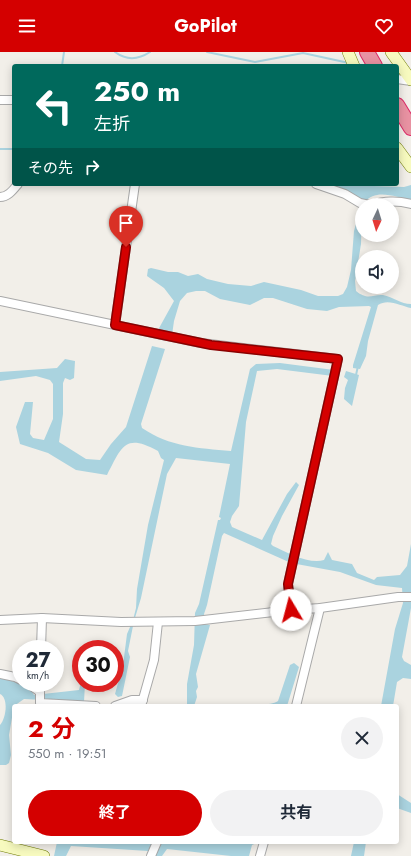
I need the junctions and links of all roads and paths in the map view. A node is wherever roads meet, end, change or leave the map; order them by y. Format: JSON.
{"nodes":[{"id":1,"x":348,"y":52,"type":"edge"},
{"id":2,"x":363,"y":52,"type":"edge"},
{"id":3,"x":367,"y":52,"type":"edge"},
{"id":4,"x":391,"y":52,"type":"edge"},
{"id":5,"x":353,"y":64,"type":"edge"},
{"id":6,"x":369,"y":64,"type":"edge"},
{"id":7,"x":373,"y":64,"type":"edge"},
{"id":8,"x":399,"y":80,"type":"edge"},
{"id":9,"x":411,"y":80,"type":"edge"},
{"id":10,"x":0,"y":100,"type":"edge"},
{"id":11,"x":12,"y":100,"type":"edge"},
{"id":12,"x":399,"y":108,"type":"edge"},
{"id":13,"x":399,"y":116,"type":"edge"},
{"id":14,"x":411,"y":128,"type":"edge"},
{"id":15,"x":411,"y":135,"type":"edge"},
{"id":16,"x":399,"y":151,"type":"edge"},
{"id":17,"x":411,"y":167,"type":"edge"},
{"id":18,"x":16,"y":186,"type":"edge"},
{"id":19,"x":135,"y":186,"type":"edge"},
{"id":20,"x":322,"y":186,"type":"edge"},
{"id":21,"x":0,"y":197,"type":"edge"},
{"id":22,"x":355,"y":200,"type":"edge"},
{"id":23,"x":399,"y":201,"type":"edge"},
{"id":24,"x":411,"y":204,"type":"edge"},
{"id":25,"x":0,"y":302,"type":"edge"},
{"id":26,"x":115,"y":325,"type":"junction"},
{"id":27,"x":411,"y":597,"type":"edge"},
{"id":28,"x":320,"y":608,"type":"junction"},
{"id":29,"x":291,"y":610,"type":"junction"},
{"id":30,"x":42,"y":618,"type":"junction"},
{"id":31,"x":0,"y":620,"type":"edge"},
{"id":32,"x":158,"y":622,"type":"junction"},
{"id":33,"x":41,"y":640,"type":"edge"},
{"id":34,"x":0,"y":674,"type":"edge"},
{"id":35,"x":12,"y":676,"type":"edge"},
{"id":36,"x":40,"y":692,"type":"edge"},
{"id":37,"x":142,"y":703,"type":"edge"},
{"id":38,"x":59,"y":704,"type":"edge"},
{"id":39,"x":121,"y":704,"type":"edge"},
{"id":40,"x":296,"y":704,"type":"edge"},
{"id":41,"x":156,"y":844,"type":"edge"},
{"id":42,"x":263,"y":844,"type":"edge"},
{"id":43,"x":0,"y":845,"type":"edge"},
{"id":44,"x":44,"y":856,"type":"edge"},
{"id":45,"x":151,"y":856,"type":"edge"},
{"id":46,"x":260,"y":856,"type":"edge"}],
"edges":[{"from":1,"to":5,"type":"main road"},
{"from":2,"to":6,"type":"highway"},
{"from":3,"to":7,"type":"highway"},
{"from":4,"to":9,"type":"main road"},
{"from":8,"to":9,"type":"street"},
{"from":10,"to":11,"type":"street"},
{"from":12,"to":14,"type":"highway"},
{"from":13,"to":15,"type":"highway"},
{"from":16,"to":17,"type":"main road"},
{"from":18,"to":21,"type":"street"},
{"from":19,"to":26,"type":"street"},
{"from":20,"to":22,"type":"street"},
{"from":23,"to":24,"type":"street"},
{"from":25,"to":26,"type":"street"},
{"from":26,"to":29,"type":"street"},
{"from":27,"to":28,"type":"street"},
{"from":28,"to":29,"type":"street"},
{"from":28,"to":40,"type":"street"},
{"from":29,"to":32,"type":"street"},
{"from":30,"to":31,"type":"street"},
{"from":30,"to":32,"type":"street"},
{"from":30,"to":33,"type":"street"},
{"from":32,"to":37,"type":"street"},
{"from":34,"to":35,"type":"street"},
{"from":36,"to":38,"type":"street"},
{"from":37,"to":39,"type":"street"},
{"from":41,"to":45,"type":"street"},
{"from":42,"to":46,"type":"street"},
{"from":43,"to":44,"type":"main road"}]}
